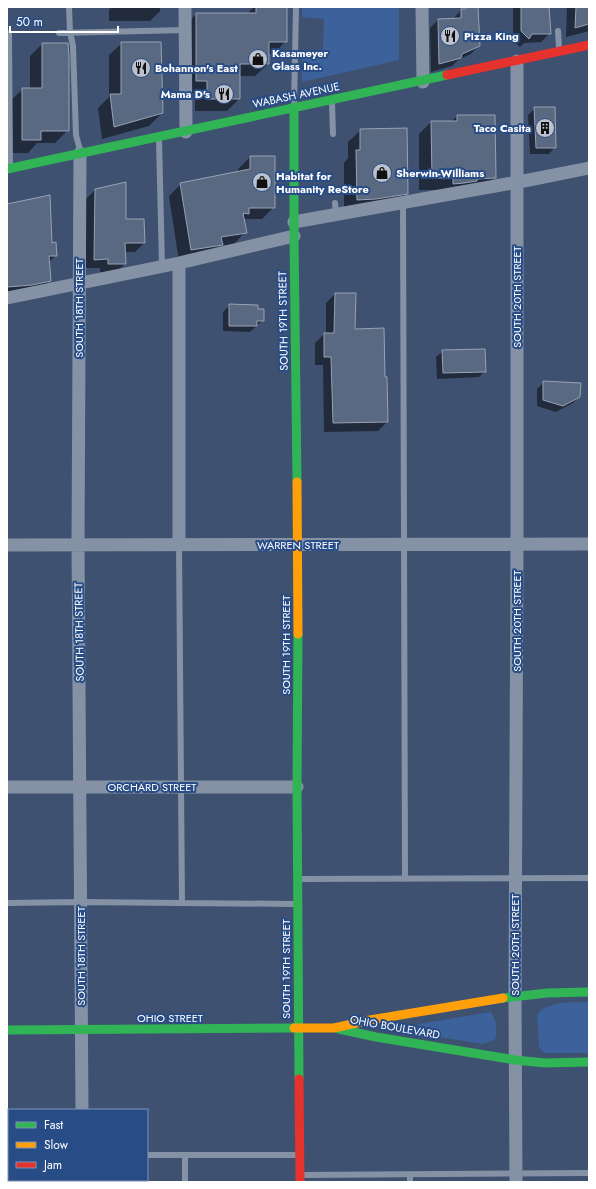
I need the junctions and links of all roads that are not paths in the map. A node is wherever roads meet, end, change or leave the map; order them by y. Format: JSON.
{"nodes":[{"id":1,"x":69,"y":7,"type":"edge"},
{"id":2,"x":185,"y":7,"type":"edge"},
{"id":3,"x":296,"y":7,"type":"edge"},
{"id":4,"x":422,"y":7,"type":"edge"},
{"id":5,"x":185,"y":30,"type":"junction"},
{"id":6,"x":558,"y":31,"type":"dead end"},
{"id":7,"x":70,"y":32,"type":"junction"},
{"id":8,"x":9,"y":33,"type":"dead end"},
{"id":9,"x":59,"y":33,"type":"dead end"},
{"id":10,"x":589,"y":45,"type":"edge"},
{"id":11,"x":559,"y":51,"type":"junction"},
{"id":12,"x":517,"y":61,"type":"junction"},
{"id":13,"x":423,"y":82,"type":"junction"},
{"id":14,"x":332,"y":100,"type":"junction"},
{"id":15,"x":294,"y":107,"type":"junction"},
{"id":16,"x":186,"y":132,"type":"junction"},
{"id":17,"x":333,"y":134,"type":"dead end"},
{"id":18,"x":160,"y":137,"type":"junction"},
{"id":19,"x":80,"y":153,"type":"junction"},
{"id":20,"x":9,"y":168,"type":"edge"},
{"id":21,"x":589,"y":168,"type":"edge"},
{"id":22,"x":517,"y":183,"type":"junction"},
{"id":23,"x":403,"y":203,"type":"junction"},
{"id":24,"x":294,"y":222,"type":"junction"},
{"id":25,"x":294,"y":236,"type":"junction"},
{"id":26,"x":179,"y":263,"type":"junction"},
{"id":27,"x":162,"y":266,"type":"junction"},
{"id":28,"x":80,"y":282,"type":"junction"},
{"id":29,"x":7,"y":298,"type":"edge"},
{"id":30,"x":404,"y":544,"type":"junction"},
{"id":31,"x":517,"y":544,"type":"junction"},
{"id":32,"x":589,"y":544,"type":"edge"},
{"id":33,"x":78,"y":545,"type":"junction"},
{"id":34,"x":179,"y":545,"type":"junction"},
{"id":35,"x":298,"y":545,"type":"junction"},
{"id":36,"x":7,"y":546,"type":"edge"},
{"id":37,"x":80,"y":787,"type":"junction"},
{"id":38,"x":182,"y":787,"type":"junction"},
{"id":39,"x":297,"y":787,"type":"junction"},
{"id":40,"x":7,"y":788,"type":"edge"},
{"id":41,"x":515,"y":878,"type":"junction"},
{"id":42,"x":589,"y":878,"type":"edge"},
{"id":43,"x":298,"y":879,"type":"junction"},
{"id":44,"x":405,"y":879,"type":"junction"},
{"id":45,"x":81,"y":902,"type":"junction"},
{"id":46,"x":7,"y":903,"type":"edge"},
{"id":47,"x":182,"y":903,"type":"junction"},
{"id":48,"x":298,"y":904,"type":"junction"},
{"id":49,"x":589,"y":992,"type":"edge"},
{"id":50,"x":515,"y":996,"type":"junction"},
{"id":51,"x":334,"y":1028,"type":"junction"},
{"id":52,"x":298,"y":1029,"type":"junction"},
{"id":53,"x":7,"y":1030,"type":"edge"},
{"id":54,"x":82,"y":1030,"type":"junction"},
{"id":55,"x":515,"y":1060,"type":"junction"},
{"id":56,"x":589,"y":1062,"type":"edge"},
{"id":57,"x":82,"y":1109,"type":"edge"},
{"id":58,"x":148,"y":1155,"type":"edge"},
{"id":59,"x":185,"y":1155,"type":"junction"},
{"id":60,"x":300,"y":1155,"type":"junction"},
{"id":61,"x":589,"y":1173,"type":"edge"},
{"id":62,"x":410,"y":1174,"type":"junction"},
{"id":63,"x":300,"y":1178,"type":"edge"},
{"id":64,"x":516,"y":1178,"type":"edge"},
{"id":65,"x":185,"y":1182,"type":"edge"},
{"id":66,"x":410,"y":1182,"type":"edge"}],
"edges":[{"from":1,"to":7,"type":"lane"},
{"from":2,"to":5,"type":"street"},
{"from":3,"to":15,"type":"lane"},
{"from":4,"to":13,"type":"street"},
{"from":5,"to":7,"type":"lane"},
{"from":5,"to":16,"type":"street"},
{"from":6,"to":11,"type":"lane"},
{"from":7,"to":9,"type":"lane"},
{"from":7,"to":19,"type":"lane"},
{"from":8,"to":20,"type":"lane"},
{"from":10,"to":11,"type":"street","name":"WABASH AVENUE"},
{"from":11,"to":12,"type":"street","name":"WABASH AVENUE"},
{"from":12,"to":13,"type":"street","name":"WABASH AVENUE"},
{"from":12,"to":22,"type":"street","name":"SOUTH 20TH STREET"},
{"from":13,"to":14,"type":"street","name":"WABASH AVENUE"},
{"from":14,"to":15,"type":"street","name":"WABASH AVENUE"},
{"from":14,"to":17,"type":"lane"},
{"from":15,"to":16,"type":"street","name":"WABASH AVENUE"},
{"from":15,"to":24,"type":"street","name":"SOUTH 19TH STREET"},
{"from":16,"to":18,"type":"street","name":"WABASH AVENUE"},
{"from":18,"to":19,"type":"street","name":"WABASH AVENUE"},
{"from":18,"to":27,"type":"lane"},
{"from":19,"to":20,"type":"street","name":"WABASH AVENUE"},
{"from":19,"to":28,"type":"street","name":"SOUTH 18TH STREET"},
{"from":21,"to":22,"type":"street"},
{"from":22,"to":23,"type":"street"},
{"from":22,"to":31,"type":"street","name":"SOUTH 20TH STREET"},
{"from":23,"to":24,"type":"street"},
{"from":23,"to":30,"type":"lane"},
{"from":24,"to":25,"type":"street","name":"SOUTH 19TH STREET"},
{"from":25,"to":26,"type":"street"},
{"from":25,"to":35,"type":"street","name":"SOUTH 19TH STREET"},
{"from":26,"to":27,"type":"street"},
{"from":26,"to":34,"type":"street"},
{"from":27,"to":28,"type":"street"},
{"from":28,"to":29,"type":"street"},
{"from":28,"to":33,"type":"street","name":"SOUTH 18TH STREET"},
{"from":30,"to":31,"type":"street","name":"WARREN STREET"},
{"from":30,"to":35,"type":"street","name":"WARREN STREET"},
{"from":30,"to":44,"type":"lane"},
{"from":31,"to":32,"type":"street","name":"WARREN STREET"},
{"from":31,"to":41,"type":"street","name":"SOUTH 20TH STREET"},
{"from":33,"to":34,"type":"street","name":"WARREN STREET"},
{"from":33,"to":36,"type":"street","name":"WARREN STREET"},
{"from":33,"to":37,"type":"street","name":"SOUTH 18TH STREET"},
{"from":34,"to":35,"type":"street","name":"WARREN STREET"},
{"from":34,"to":38,"type":"lane"},
{"from":35,"to":39,"type":"street","name":"SOUTH 19TH STREET"},
{"from":37,"to":38,"type":"street","name":"ORCHARD STREET"},
{"from":37,"to":40,"type":"street","name":"ORCHARD STREET"},
{"from":37,"to":45,"type":"street","name":"SOUTH 18TH STREET"},
{"from":38,"to":39,"type":"street","name":"ORCHARD STREET"},
{"from":38,"to":47,"type":"lane"},
{"from":39,"to":43,"type":"street","name":"SOUTH 19TH STREET"},
{"from":41,"to":42,"type":"lane"},
{"from":41,"to":44,"type":"lane"},
{"from":41,"to":50,"type":"street","name":"SOUTH 20TH STREET"},
{"from":43,"to":44,"type":"lane"},
{"from":43,"to":48,"type":"street","name":"SOUTH 19TH STREET"},
{"from":45,"to":46,"type":"lane"},
{"from":45,"to":47,"type":"lane"},
{"from":45,"to":54,"type":"street","name":"SOUTH 18TH STREET"},
{"from":47,"to":48,"type":"lane"},
{"from":48,"to":52,"type":"street","name":"SOUTH 19TH STREET"},
{"from":49,"to":50,"type":"street","name":"OHIO BOULEVARD"},
{"from":50,"to":51,"type":"street","name":"OHIO BOULEVARD"},
{"from":50,"to":55,"type":"street","name":"SOUTH 20TH STREET"},
{"from":51,"to":52,"type":"street","name":"OHIO STREET"},
{"from":51,"to":55,"type":"street","name":"OHIO BOULEVARD"},
{"from":52,"to":54,"type":"street","name":"OHIO STREET"},
{"from":52,"to":60,"type":"street","name":"SOUTH 19TH STREET"},
{"from":53,"to":54,"type":"street","name":"OHIO STREET"},
{"from":54,"to":57,"type":"street","name":"SOUTH 18TH STREET"},
{"from":55,"to":56,"type":"street","name":"OHIO BOULEVARD"},
{"from":55,"to":64,"type":"street","name":"SOUTH 20TH STREET"},
{"from":58,"to":59,"type":"lane"},
{"from":59,"to":60,"type":"lane"},
{"from":59,"to":65,"type":"lane"},
{"from":60,"to":63,"type":"street","name":"SOUTH 19TH STREET"},
{"from":61,"to":64,"type":"lane"},
{"from":62,"to":63,"type":"lane"},
{"from":62,"to":64,"type":"lane"},
{"from":62,"to":66,"type":"lane"}]}
